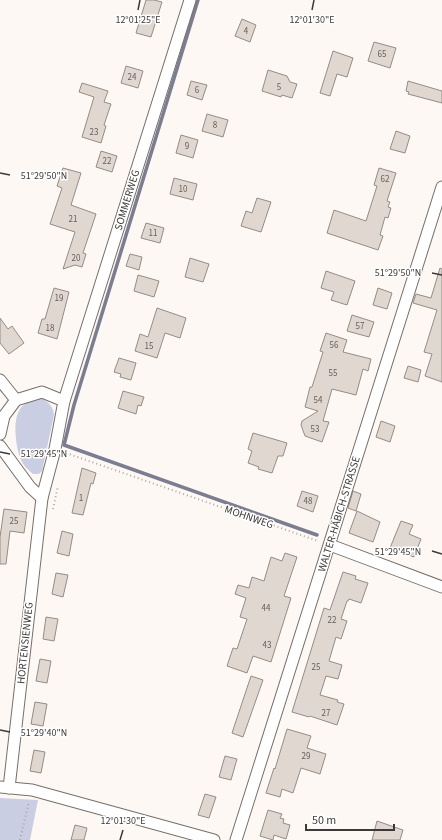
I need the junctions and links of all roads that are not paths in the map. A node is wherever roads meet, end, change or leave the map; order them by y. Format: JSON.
{"nodes":[{"id":1,"x":190,"y":0,"type":"edge"},
{"id":2,"x":442,"y":187,"type":"edge"},
{"id":3,"x":0,"y":380,"type":"edge"},
{"id":4,"x":16,"y":400,"type":"junction"},
{"id":5,"x":64,"y":401,"type":"junction"},
{"id":6,"x":0,"y":434,"type":"edge"},
{"id":7,"x":0,"y":446,"type":"edge"},
{"id":8,"x":60,"y":451,"type":"joint"},
{"id":9,"x":42,"y":498,"type":"junction"},
{"id":10,"x":330,"y":545,"type":"junction"},
{"id":11,"x":442,"y":587,"type":"edge"},
{"id":12,"x":5,"y":787,"type":"edge"},
{"id":13,"x":214,"y":840,"type":"edge"},
{"id":14,"x":236,"y":840,"type":"edge"}],
"edges":[{"from":1,"to":5,"type":"street","name":"SOMMERWEG"},
{"from":2,"to":10,"type":"street","name":"WALTER-HÄBICH-STRASSE"},
{"from":3,"to":4,"type":"street"},
{"from":4,"to":5,"type":"street"},
{"from":4,"to":6,"type":"street"},
{"from":5,"to":8,"type":"street","name":"SOMMERWEG"},
{"from":7,"to":9,"type":"street"},
{"from":8,"to":9,"type":"street","name":"HORTENSIENWEG"},
{"from":9,"to":12,"type":"street","name":"HORTENSIENWEG"},
{"from":10,"to":11,"type":"street"},
{"from":10,"to":14,"type":"street","name":"WALTER-HÄBICH-STRASSE"},
{"from":12,"to":13,"type":"street"}]}
